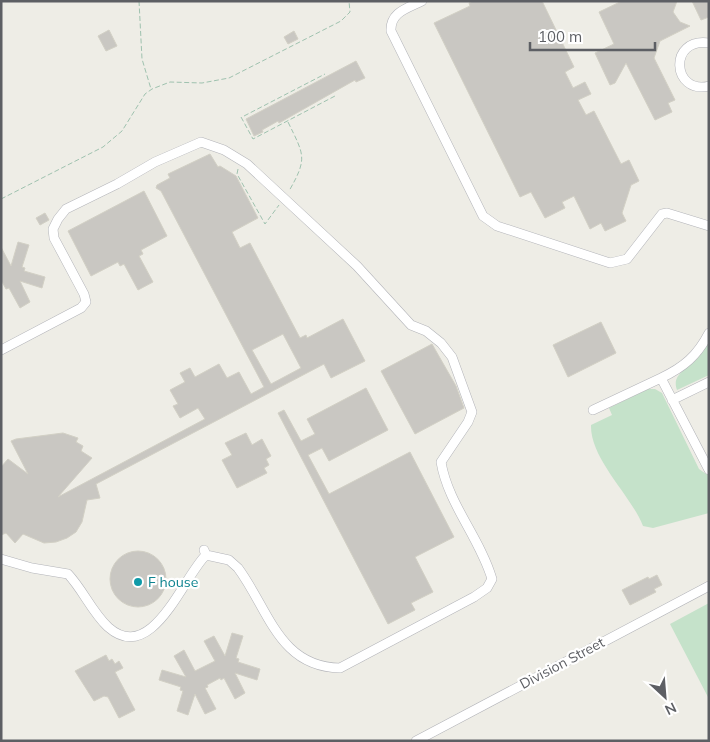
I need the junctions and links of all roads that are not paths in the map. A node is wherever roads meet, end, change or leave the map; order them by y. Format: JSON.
{"nodes":[{"id":1,"x":422,"y":1,"type":"edge"},
{"id":2,"x":709,"y":43,"type":"edge"},
{"id":3,"x":709,"y":86,"type":"edge"},
{"id":4,"x":709,"y":226,"type":"edge"},
{"id":5,"x":709,"y":333,"type":"edge"},
{"id":6,"x":1,"y":350,"type":"edge"},
{"id":7,"x":661,"y":378,"type":"junction"},
{"id":8,"x":709,"y":382,"type":"edge"},
{"id":9,"x":672,"y":400,"type":"junction"},
{"id":10,"x":593,"y":410,"type":"dead end"},
{"id":11,"x":709,"y":470,"type":"edge"},
{"id":12,"x":1,"y":559,"type":"edge"},
{"id":13,"x":709,"y":586,"type":"edge"},
{"id":14,"x":416,"y":741,"type":"edge"}],
"edges":[{"from":1,"to":4,"type":"street"},
{"from":2,"to":3,"type":"street"},
{"from":5,"to":7,"type":"street"},
{"from":6,"to":12,"type":"street"},
{"from":7,"to":9,"type":"street"},
{"from":7,"to":10,"type":"street"},
{"from":8,"to":9,"type":"street"},
{"from":9,"to":11,"type":"street"},
{"from":13,"to":14,"type":"street","name":"Division Street"}]}
